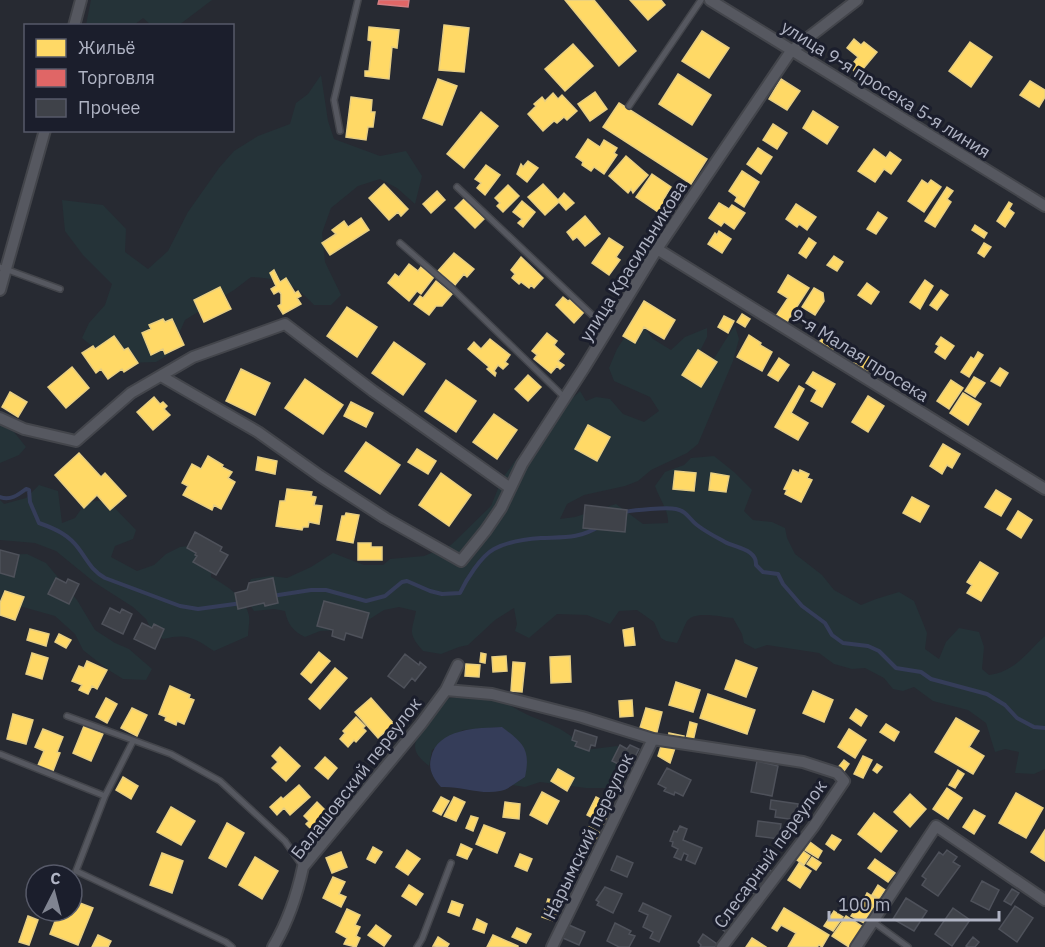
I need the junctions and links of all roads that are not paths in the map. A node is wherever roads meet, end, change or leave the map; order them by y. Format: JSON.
{"nodes":[{"id":1,"x":81,"y":0,"type":"edge"},
{"id":2,"x":358,"y":0,"type":"edge"},
{"id":3,"x":701,"y":0,"type":"edge"},
{"id":4,"x":710,"y":0,"type":"edge"},
{"id":5,"x":857,"y":0,"type":"edge"},
{"id":6,"x":75,"y":24,"type":"edge"},
{"id":7,"x":791,"y":51,"type":"junction"},
{"id":8,"x":629,"y":106,"type":"dead end"},
{"id":9,"x":340,"y":130,"type":"dead end"},
{"id":10,"x":44,"y":132,"type":"edge"},
{"id":11,"x":457,"y":187,"type":"dead end"},
{"id":12,"x":1045,"y":206,"type":"edge"},
{"id":13,"x":400,"y":243,"type":"dead end"},
{"id":14,"x":657,"y":249,"type":"junction"},
{"id":15,"x":3,"y":268,"type":"edge"},
{"id":16,"x":60,"y":289,"type":"dead end"},
{"id":17,"x":0,"y":290,"type":"edge"},
{"id":18,"x":608,"y":330,"type":"junction"},
{"id":19,"x":161,"y":376,"type":"junction"},
{"id":20,"x":564,"y":397,"type":"junction"},
{"id":21,"x":0,"y":418,"type":"edge"},
{"id":22,"x":510,"y":488,"type":"junction"},
{"id":23,"x":1045,"y":489,"type":"edge"},
{"id":24,"x":458,"y":665,"type":"dead end"},
{"id":25,"x":446,"y":690,"type":"junction"},
{"id":26,"x":67,"y":716,"type":"dead end"},
{"id":27,"x":653,"y":739,"type":"junction"},
{"id":28,"x":133,"y":741,"type":"junction"},
{"id":29,"x":0,"y":754,"type":"edge"},
{"id":30,"x":105,"y":796,"type":"junction"},
{"id":31,"x":451,"y":863,"type":"dead end"},
{"id":32,"x":303,"y":867,"type":"junction"},
{"id":33,"x":1045,"y":900,"type":"edge"},
{"id":34,"x":872,"y":921,"type":"junction"},
{"id":35,"x":232,"y":947,"type":"edge"},
{"id":36,"x":273,"y":947,"type":"edge"},
{"id":37,"x":417,"y":947,"type":"edge"},
{"id":38,"x":552,"y":947,"type":"edge"},
{"id":39,"x":723,"y":947,"type":"edge"},
{"id":40,"x":856,"y":947,"type":"edge"},
{"id":41,"x":908,"y":947,"type":"edge"}],
"edges":[{"from":1,"to":6,"type":"street"},
{"from":2,"to":9,"type":"lane"},
{"from":3,"to":8,"type":"lane"},
{"from":4,"to":7,"type":"street","name":"улица 9-я просека 5-я линия"},
{"from":5,"to":7,"type":"street","name":"улица Красильникова"},
{"from":7,"to":12,"type":"street","name":"улица 9-я просека 5-я линия"},
{"from":7,"to":14,"type":"street","name":"улица Красильникова"},
{"from":10,"to":15,"type":"street"},
{"from":11,"to":18,"type":"lane"},
{"from":13,"to":20,"type":"lane"},
{"from":14,"to":18,"type":"street","name":"улица Красильникова"},
{"from":14,"to":23,"type":"street","name":"9-я Малая просека"},
{"from":15,"to":16,"type":"lane"},
{"from":15,"to":17,"type":"street"},
{"from":18,"to":20,"type":"street","name":"улица Красильникова"},
{"from":19,"to":21,"type":"street"},
{"from":19,"to":22,"type":"street"},
{"from":19,"to":22,"type":"street","name":"улица Красильникова"},
{"from":20,"to":22,"type":"street","name":"улица Красильникова"},
{"from":24,"to":25,"type":"street","name":"Балашовский переулок"},
{"from":25,"to":27,"type":"street"},
{"from":25,"to":32,"type":"street","name":"Балашовский переулок"},
{"from":26,"to":28,"type":"lane"},
{"from":27,"to":38,"type":"street","name":"Нарымский переулок"},
{"from":27,"to":39,"type":"street","name":"Слесарный переулок"},
{"from":28,"to":30,"type":"lane"},
{"from":28,"to":32,"type":"lane"},
{"from":29,"to":30,"type":"lane"},
{"from":30,"to":35,"type":"lane"},
{"from":31,"to":37,"type":"lane"},
{"from":32,"to":36,"type":"street","name":"Балашовский переулок"},
{"from":33,"to":34,"type":"street"},
{"from":34,"to":40,"type":"street"},
{"from":34,"to":41,"type":"lane"}]}
